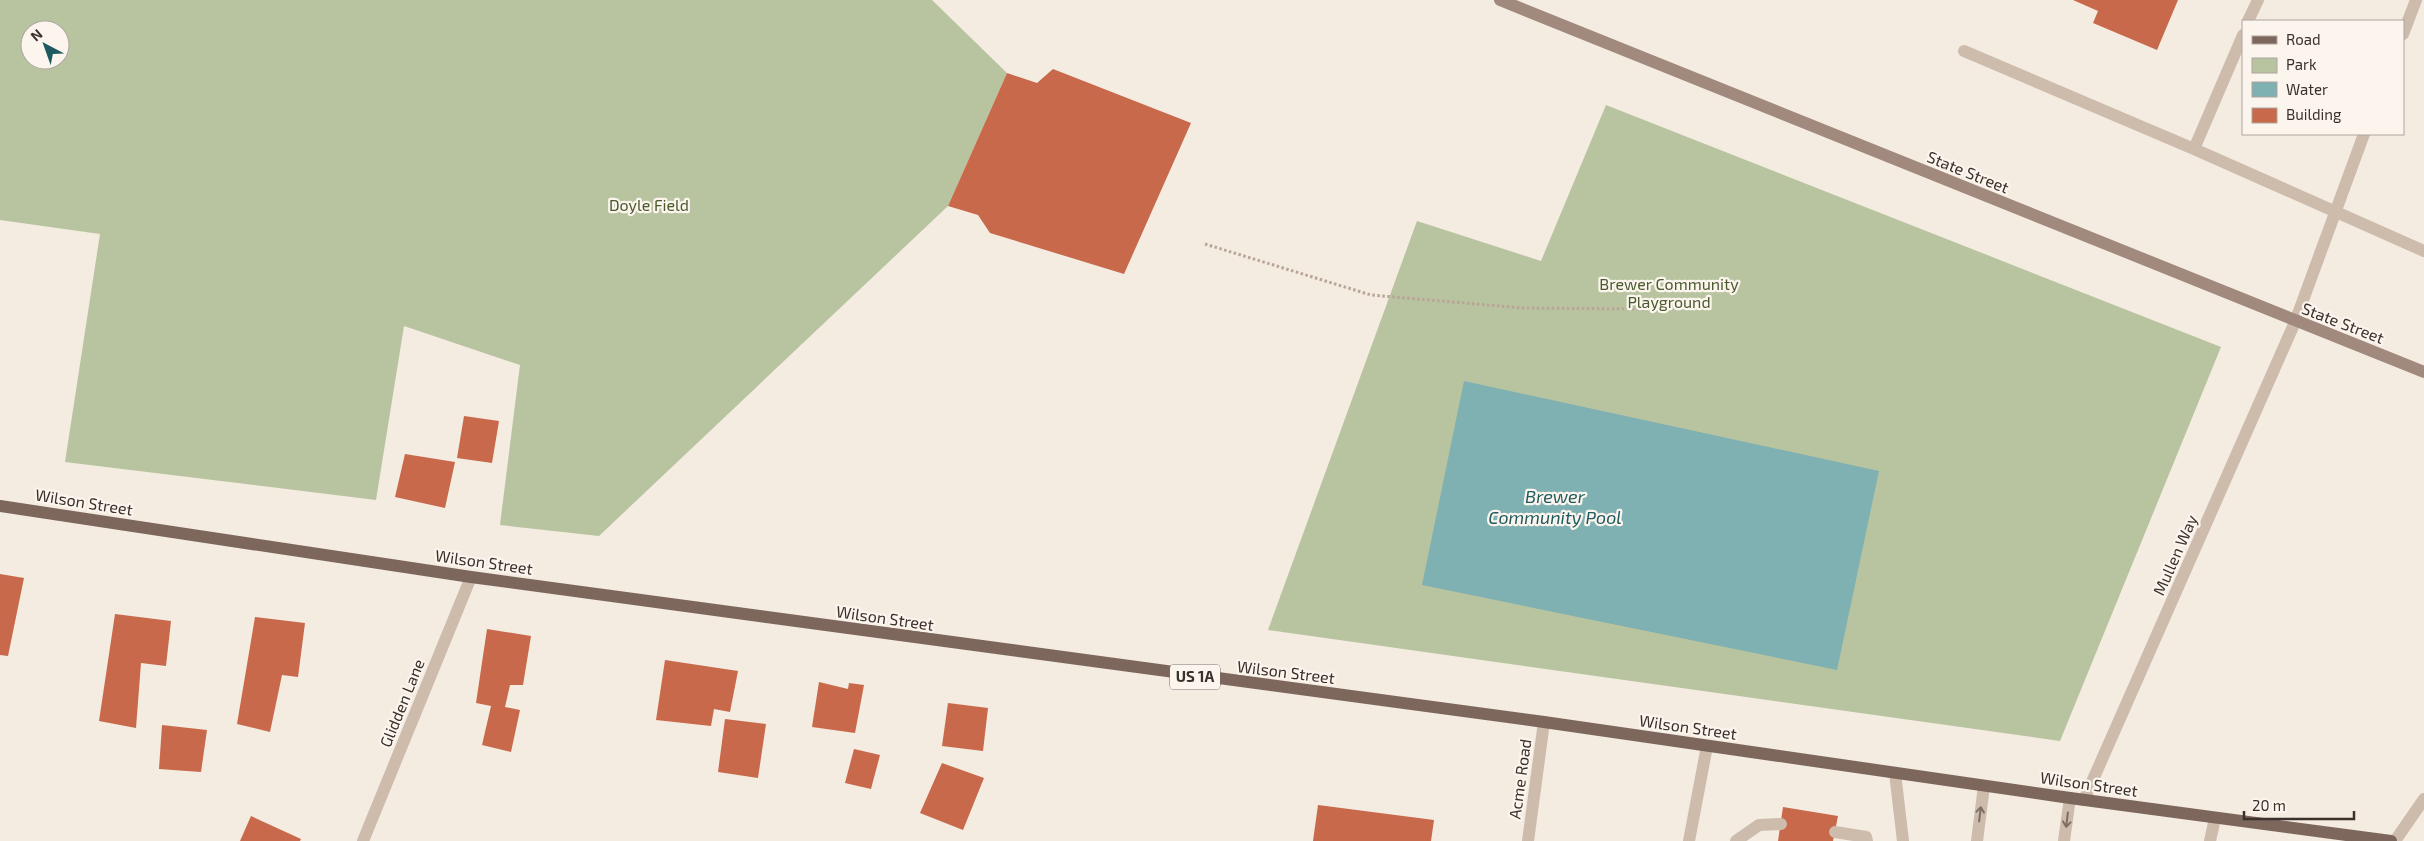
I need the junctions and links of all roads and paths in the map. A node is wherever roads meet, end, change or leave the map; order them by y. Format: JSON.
{"nodes":[{"id":1,"x":1500,"y":0,"type":"edge"},
{"id":2,"x":2258,"y":0,"type":"edge"},
{"id":3,"x":2416,"y":0,"type":"edge"},
{"id":4,"x":2248,"y":20,"type":"edge"},
{"id":5,"x":2404,"y":31,"type":"edge"},
{"id":6,"x":2242,"y":37,"type":"edge"},
{"id":7,"x":1964,"y":51,"type":"dead end"},
{"id":8,"x":2364,"y":135,"type":"edge"},
{"id":9,"x":2194,"y":149,"type":"junction"},
{"id":10,"x":2334,"y":211,"type":"junction"},
{"id":11,"x":1205,"y":244,"type":"dead end"},
{"id":12,"x":2424,"y":251,"type":"edge"},
{"id":13,"x":1645,"y":308,"type":"dead end"},
{"id":14,"x":2295,"y":322,"type":"junction"},
{"id":15,"x":2424,"y":372,"type":"edge"},
{"id":16,"x":0,"y":506,"type":"edge"},
{"id":17,"x":470,"y":577,"type":"junction"},
{"id":18,"x":1544,"y":722,"type":"junction"},
{"id":19,"x":1706,"y":746,"type":"junction"},
{"id":20,"x":1895,"y":773,"type":"junction"},
{"id":21,"x":1984,"y":786,"type":"junction"},
{"id":22,"x":2070,"y":798,"type":"junction"},
{"id":23,"x":2424,"y":799,"type":"edge"},
{"id":24,"x":2084,"y":800,"type":"junction"},
{"id":25,"x":2215,"y":818,"type":"junction"},
{"id":26,"x":1781,"y":824,"type":"dead end"},
{"id":27,"x":1835,"y":832,"type":"dead end"},
{"id":28,"x":2340,"y":838,"type":"edge"},
{"id":29,"x":363,"y":841,"type":"edge"},
{"id":30,"x":1528,"y":841,"type":"edge"},
{"id":31,"x":1689,"y":841,"type":"edge"},
{"id":32,"x":1736,"y":841,"type":"edge"},
{"id":33,"x":1867,"y":841,"type":"edge"},
{"id":34,"x":1903,"y":841,"type":"edge"},
{"id":35,"x":1977,"y":841,"type":"edge"},
{"id":36,"x":2064,"y":841,"type":"edge"},
{"id":37,"x":2210,"y":841,"type":"edge"},
{"id":38,"x":2391,"y":841,"type":"edge"},
{"id":39,"x":2395,"y":841,"type":"edge"}],
"edges":[{"from":1,"to":14,"type":"main road","name":"State Street"},
{"from":2,"to":4,"type":"street"},
{"from":3,"to":5,"type":"street"},
{"from":6,"to":9,"type":"street"},
{"from":7,"to":9,"type":"street"},
{"from":8,"to":10,"type":"street","name":"Mullen Way"},
{"from":9,"to":10,"type":"street"},
{"from":10,"to":12,"type":"street"},
{"from":10,"to":14,"type":"street","name":"Mullen Way"},
{"from":11,"to":13,"type":"path"},
{"from":14,"to":15,"type":"main road","name":"State Street"},
{"from":14,"to":24,"type":"street","name":"Mullen Way"},
{"from":16,"to":17,"type":"main road","name":"Wilson Street","number":"US 1A"},
{"from":17,"to":18,"type":"main road","name":"Wilson Street","number":"US 1A"},
{"from":17,"to":29,"type":"street","name":"Glidden Lane"},
{"from":18,"to":19,"type":"main road","name":"Wilson Street","number":"US 1A"},
{"from":18,"to":30,"type":"street","name":"Acme Road"},
{"from":19,"to":20,"type":"main road","name":"Wilson Street","number":"US 1A"},
{"from":19,"to":31,"type":"street"},
{"from":20,"to":21,"type":"main road","name":"Wilson Street","number":"US 1A"},
{"from":20,"to":34,"type":"street"},
{"from":21,"to":22,"type":"main road","name":"Wilson Street","number":"US 1A"},
{"from":35,"to":21,"type":"street","one_way":true},
{"from":22,"to":24,"type":"main road","name":"Wilson Street","number":"US 1A"},
{"from":22,"to":36,"type":"street","one_way":true},
{"from":23,"to":39,"type":"street"},
{"from":24,"to":25,"type":"main road","name":"Wilson Street","number":"US 1A"},
{"from":25,"to":28,"type":"main road","name":"Wilson Street","number":"US 1A"},
{"from":25,"to":37,"type":"street"},
{"from":26,"to":32,"type":"street"},
{"from":27,"to":33,"type":"street"},
{"from":28,"to":38,"type":"main road","name":"Wilson Street","number":"US 1A"}]}
